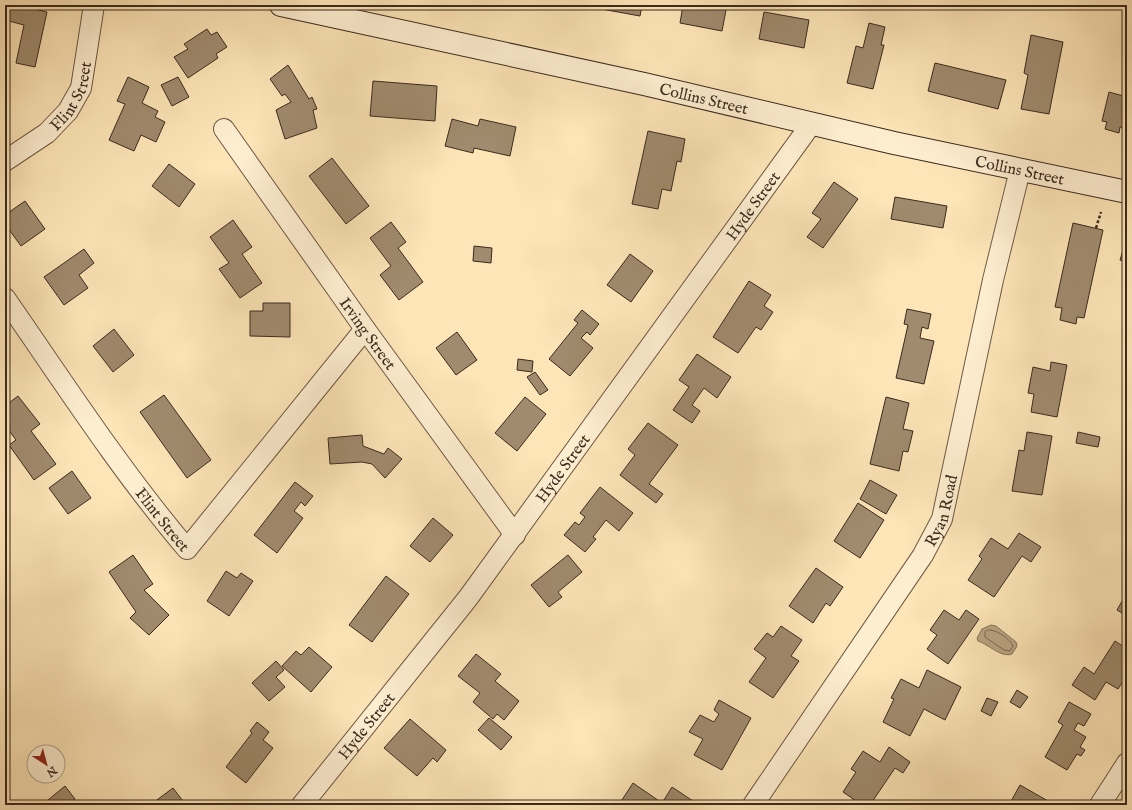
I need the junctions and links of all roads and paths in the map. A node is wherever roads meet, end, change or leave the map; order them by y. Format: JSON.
{"nodes":[{"id":1,"x":94,"y":5,"type":"edge"},
{"id":2,"x":281,"y":5,"type":"edge"},
{"id":3,"x":812,"y":123,"type":"junction"},
{"id":4,"x":224,"y":128,"type":"dead end"},
{"id":5,"x":5,"y":161,"type":"edge"},
{"id":6,"x":1020,"y":170,"type":"junction"},
{"id":7,"x":1127,"y":192,"type":"edge"},
{"id":8,"x":1101,"y":212,"type":"dead end"},
{"id":9,"x":1096,"y":228,"type":"dead end"},
{"id":10,"x":5,"y":298,"type":"edge"},
{"id":11,"x":365,"y":329,"type":"junction"},
{"id":12,"x":514,"y":535,"type":"junction"},
{"id":13,"x":1127,"y":763,"type":"edge"},
{"id":14,"x":302,"y":805,"type":"edge"},
{"id":15,"x":753,"y":805,"type":"edge"},
{"id":16,"x":1100,"y":805,"type":"edge"}],
"edges":[{"from":1,"to":5,"type":"street","name":"Flint Street"},
{"from":2,"to":3,"type":"main road","name":"Collins Street"},
{"from":3,"to":6,"type":"main road","name":"Collins Street"},
{"from":3,"to":12,"type":"street","name":"Hyde Street"},
{"from":4,"to":11,"type":"street","name":"Irving Street"},
{"from":6,"to":7,"type":"main road","name":"Collins Street"},
{"from":6,"to":15,"type":"street","name":"Ryan Road"},
{"from":8,"to":9,"type":"path"},
{"from":10,"to":11,"type":"street","name":"Flint Street"},
{"from":11,"to":12,"type":"street","name":"Irving Street"},
{"from":12,"to":14,"type":"street","name":"Hyde Street"},
{"from":13,"to":16,"type":"street"}]}
